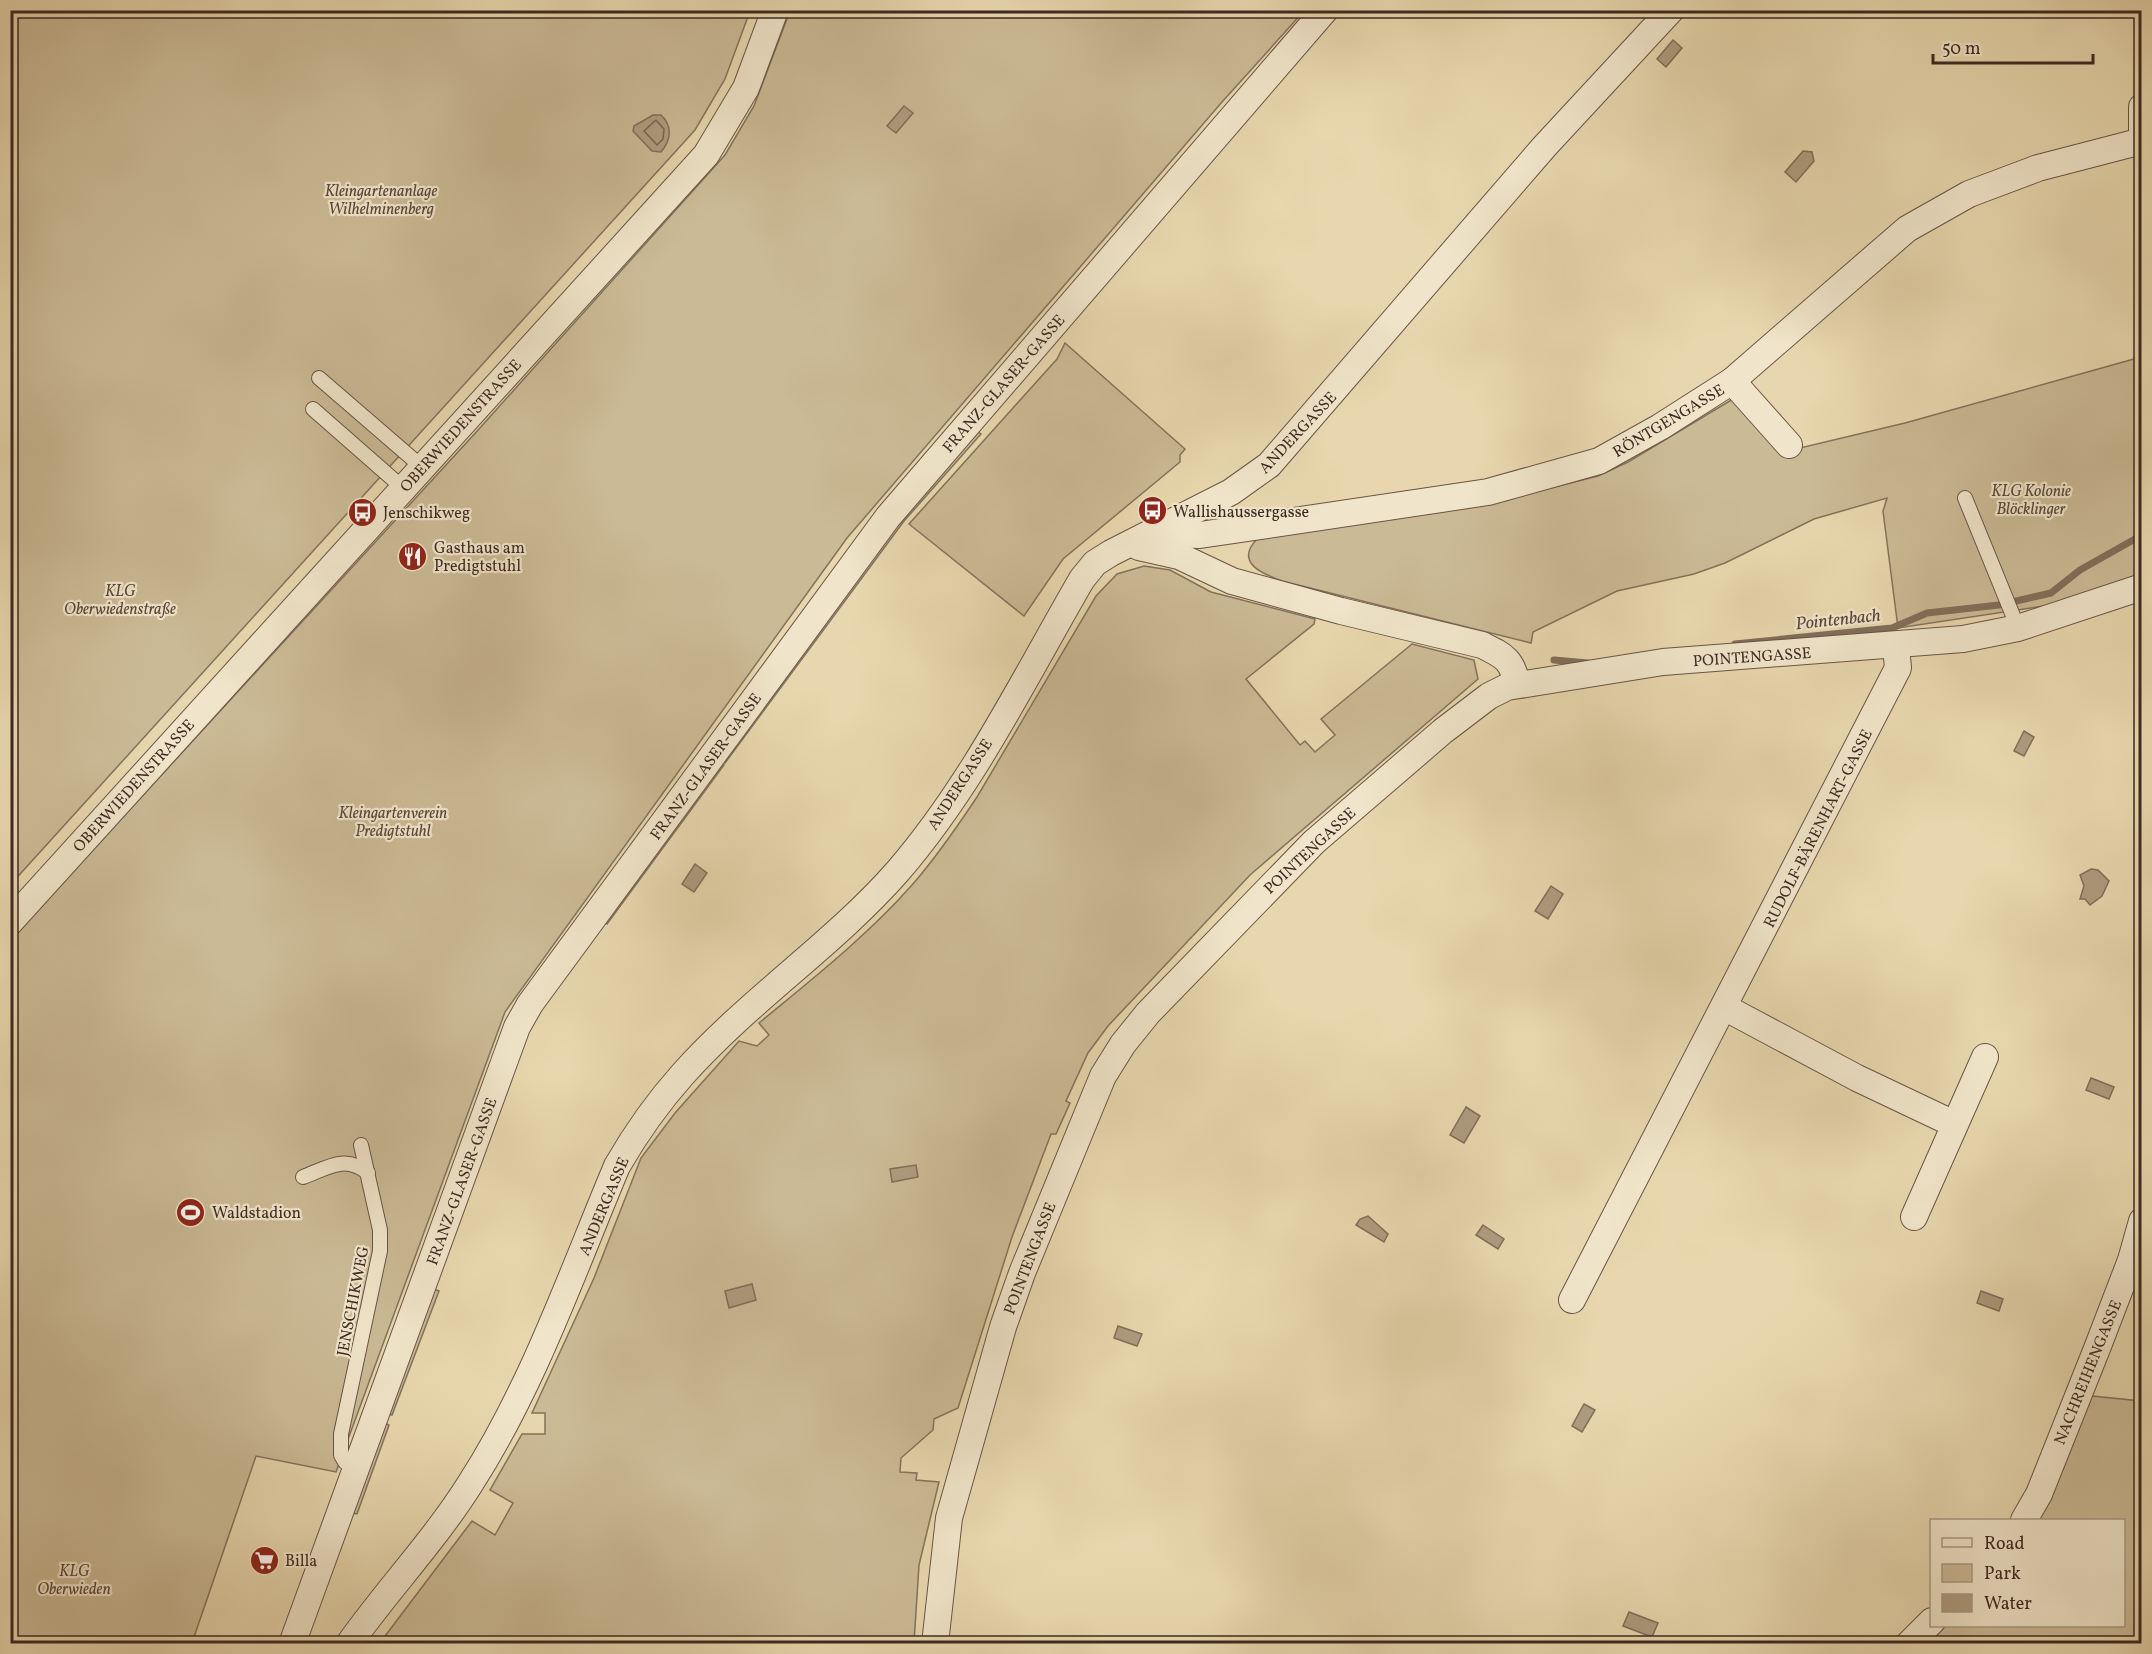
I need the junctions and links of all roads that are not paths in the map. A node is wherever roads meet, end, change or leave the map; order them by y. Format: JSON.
{"nodes":[{"id":1,"x":775,"y":10,"type":"edge"},
{"id":2,"x":1325,"y":10,"type":"edge"},
{"id":3,"x":1671,"y":10,"type":"edge"},
{"id":4,"x":2142,"y":107,"type":"edge"},
{"id":5,"x":2141,"y":141,"type":"edge"},
{"id":6,"x":319,"y":378,"type":"dead end"},
{"id":7,"x":1732,"y":381,"type":"junction"},
{"id":8,"x":313,"y":409,"type":"dead end"},
{"id":9,"x":1789,"y":445,"type":"dead end"},
{"id":10,"x":422,"y":466,"type":"junction"},
{"id":11,"x":403,"y":488,"type":"junction"},
{"id":12,"x":1965,"y":498,"type":"dead end"},
{"id":13,"x":1129,"y":545,"type":"junction"},
{"id":14,"x":2142,"y":587,"type":"edge"},
{"id":15,"x":2010,"y":611,"type":"junction"},
{"id":16,"x":1896,"y":646,"type":"junction"},
{"id":17,"x":1516,"y":684,"type":"junction"},
{"id":18,"x":10,"y":922,"type":"edge"},
{"id":19,"x":1724,"y":1007,"type":"junction"},
{"id":20,"x":1985,"y":1057,"type":"dead end"},
{"id":21,"x":1954,"y":1124,"type":"junction"},
{"id":22,"x":361,"y":1144,"type":"dead end"},
{"id":23,"x":368,"y":1173,"type":"junction"},
{"id":24,"x":303,"y":1177,"type":"dead end"},
{"id":25,"x":1914,"y":1217,"type":"dead end"},
{"id":26,"x":2142,"y":1221,"type":"edge"},
{"id":27,"x":2136,"y":1255,"type":"edge"},
{"id":28,"x":1572,"y":1300,"type":"dead end"},
{"id":29,"x":345,"y":1462,"type":"dead end"},
{"id":30,"x":2025,"y":1519,"type":"edge"},
{"id":31,"x":1930,"y":1623,"type":"edge"},
{"id":32,"x":292,"y":1644,"type":"edge"},
{"id":33,"x":349,"y":1644,"type":"edge"},
{"id":34,"x":935,"y":1644,"type":"edge"},
{"id":35,"x":1909,"y":1644,"type":"edge"}],
"edges":[{"from":1,"to":10,"type":"street","name":"OBERWIEDENSTRASSE"},
{"from":2,"to":32,"type":"street","name":"FRANZ-GLASER-GASSE"},
{"from":3,"to":13,"type":"street","name":"ANDERGASSE"},
{"from":4,"to":5,"type":"street"},
{"from":5,"to":7,"type":"street","name":"RÖNTGENGASSE"},
{"from":6,"to":10,"type":"lane"},
{"from":7,"to":9,"type":"street"},
{"from":7,"to":13,"type":"street","name":"RÖNTGENGASSE"},
{"from":8,"to":11,"type":"lane"},
{"from":10,"to":11,"type":"street","name":"OBERWIEDENSTRASSE"},
{"from":11,"to":18,"type":"street","name":"OBERWIEDENSTRASSE"},
{"from":12,"to":15,"type":"lane"},
{"from":13,"to":17,"type":"street"},
{"from":13,"to":33,"type":"street","name":"ANDERGASSE"},
{"from":14,"to":15,"type":"street","name":"POINTENGASSE"},
{"from":15,"to":16,"type":"street","name":"POINTENGASSE"},
{"from":16,"to":17,"type":"street","name":"POINTENGASSE"},
{"from":16,"to":19,"type":"street","name":"RUDOLF-BÄRENHART-GASSE"},
{"from":17,"to":34,"type":"street","name":"POINTENGASSE"},
{"from":19,"to":21,"type":"street"},
{"from":19,"to":28,"type":"street","name":"RUDOLF-BÄRENHART-GASSE"},
{"from":20,"to":21,"type":"street"},
{"from":21,"to":25,"type":"street"},
{"from":22,"to":23,"type":"lane","name":"JENSCHIKWEG"},
{"from":23,"to":24,"type":"lane"},
{"from":23,"to":29,"type":"lane","name":"JENSCHIKWEG"},
{"from":26,"to":27,"type":"street","name":"NACHREIHENGASSE"},
{"from":27,"to":30,"type":"street","name":"NACHREIHENGASSE"},
{"from":31,"to":35,"type":"street"}]}
